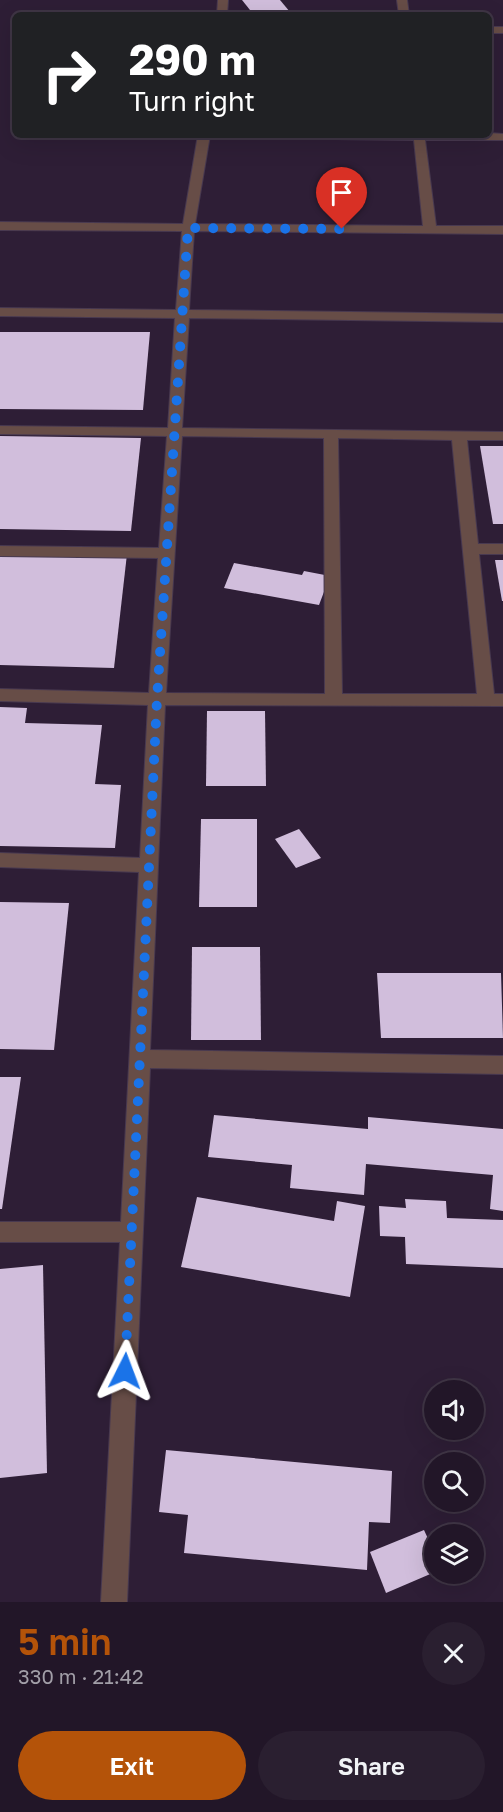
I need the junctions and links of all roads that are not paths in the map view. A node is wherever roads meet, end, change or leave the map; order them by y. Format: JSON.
{"nodes":[{"id":1,"x":203,"y":138,"type":"edge"},
{"id":2,"x":419,"y":138,"type":"edge"},
{"id":3,"x":0,"y":226,"type":"edge"},
{"id":4,"x":188,"y":228,"type":"junction"},
{"id":5,"x":430,"y":229,"type":"junction"},
{"id":6,"x":503,"y":230,"type":"edge"},
{"id":7,"x":0,"y":312,"type":"edge"},
{"id":8,"x":181,"y":313,"type":"junction"},
{"id":9,"x":503,"y":318,"type":"edge"},
{"id":10,"x":0,"y":430,"type":"edge"},
{"id":11,"x":175,"y":432,"type":"junction"},
{"id":12,"x":331,"y":434,"type":"junction"},
{"id":13,"x":459,"y":435,"type":"junction"},
{"id":14,"x":503,"y":436,"type":"edge"},
{"id":15,"x":470,"y":549,"type":"junction"},
{"id":16,"x":503,"y":549,"type":"edge"},
{"id":17,"x":0,"y":551,"type":"edge"},
{"id":18,"x":167,"y":553,"type":"junction"},
{"id":19,"x":0,"y":695,"type":"edge"},
{"id":20,"x":157,"y":699,"type":"junction"},
{"id":21,"x":334,"y":699,"type":"junction"},
{"id":22,"x":494,"y":700,"type":"edge"},
{"id":23,"x":0,"y":860,"type":"edge"},
{"id":24,"x":149,"y":865,"type":"junction"},
{"id":25,"x":140,"y":1059,"type":"junction"},
{"id":26,"x":503,"y":1065,"type":"edge"},
{"id":27,"x":0,"y":1232,"type":"edge"},
{"id":28,"x":132,"y":1232,"type":"junction"},
{"id":29,"x":114,"y":1602,"type":"edge"}],
"edges":[{"from":1,"to":4,"type":"street"},
{"from":2,"to":5,"type":"street"},
{"from":3,"to":4,"type":"street"},
{"from":4,"to":5,"type":"street"},
{"from":4,"to":8,"type":"street"},
{"from":5,"to":6,"type":"street"},
{"from":7,"to":8,"type":"street"},
{"from":8,"to":9,"type":"street"},
{"from":8,"to":11,"type":"street"},
{"from":10,"to":11,"type":"street"},
{"from":11,"to":12,"type":"street"},
{"from":11,"to":18,"type":"street"},
{"from":12,"to":13,"type":"street"},
{"from":12,"to":21,"type":"street"},
{"from":13,"to":14,"type":"street"},
{"from":13,"to":15,"type":"street"},
{"from":15,"to":16,"type":"street"},
{"from":15,"to":22,"type":"street"},
{"from":17,"to":18,"type":"street"},
{"from":18,"to":20,"type":"street"},
{"from":19,"to":20,"type":"street"},
{"from":20,"to":21,"type":"street"},
{"from":20,"to":24,"type":"street"},
{"from":21,"to":22,"type":"street"},
{"from":23,"to":24,"type":"street"},
{"from":24,"to":25,"type":"street"},
{"from":25,"to":26,"type":"street"},
{"from":25,"to":28,"type":"street"},
{"from":27,"to":28,"type":"street"},
{"from":28,"to":29,"type":"street"}]}
